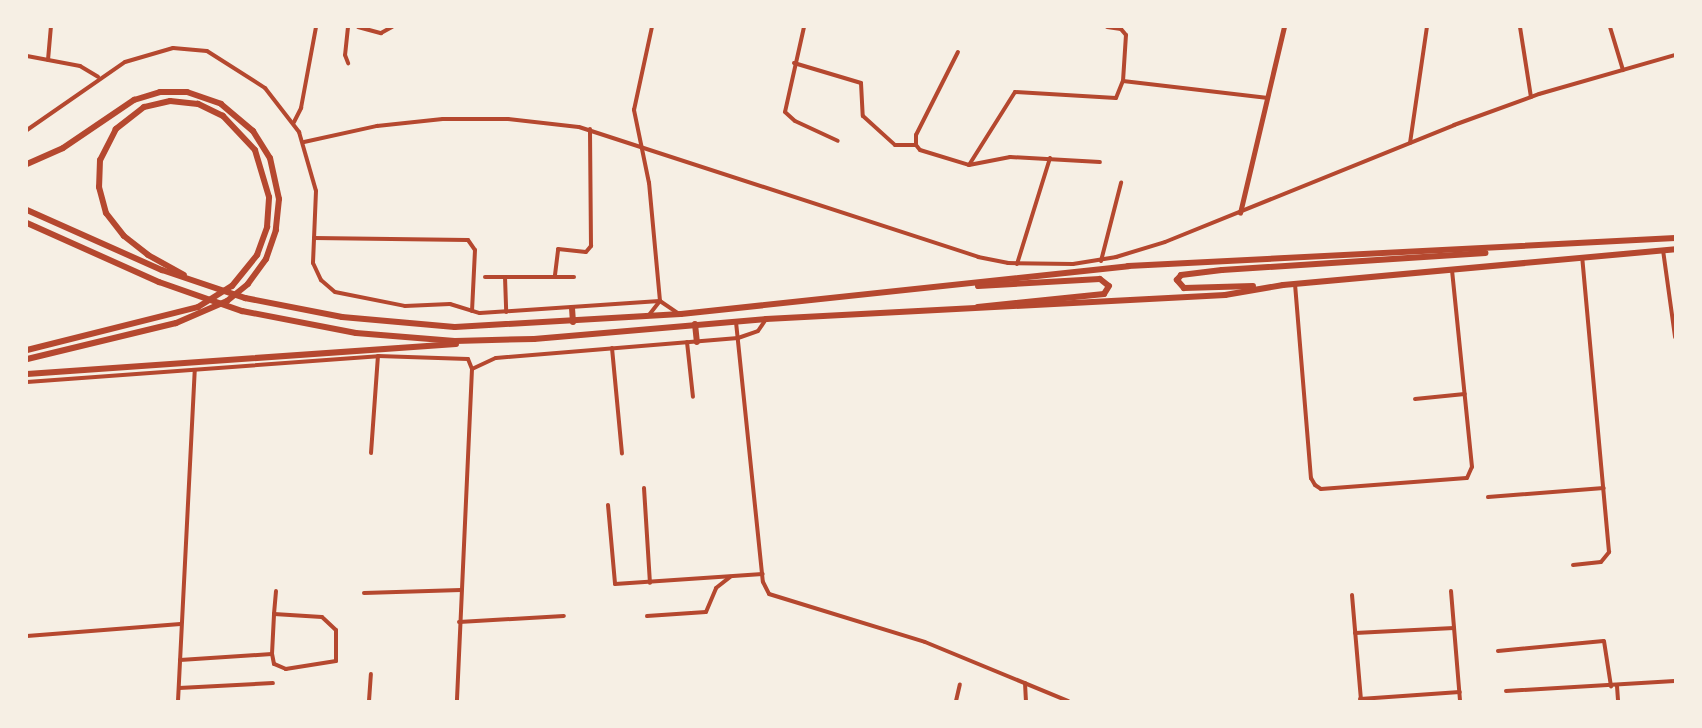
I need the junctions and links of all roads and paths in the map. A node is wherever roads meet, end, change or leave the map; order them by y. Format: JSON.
{"nodes":[{"id":1,"x":51,"y":27,"type":"edge"},
{"id":2,"x":316,"y":27,"type":"edge"},
{"id":3,"x":348,"y":27,"type":"edge"},
{"id":4,"x":358,"y":27,"type":"edge"},
{"id":5,"x":392,"y":27,"type":"edge"},
{"id":6,"x":652,"y":27,"type":"edge"},
{"id":7,"x":804,"y":27,"type":"edge"},
{"id":8,"x":1107,"y":27,"type":"edge"},
{"id":9,"x":1284,"y":27,"type":"edge"},
{"id":10,"x":1427,"y":27,"type":"edge"},
{"id":11,"x":1520,"y":27,"type":"edge"},
{"id":12,"x":1610,"y":27,"type":"edge"},
{"id":13,"x":958,"y":52,"type":"dead end"},
{"id":14,"x":1675,"y":55,"type":"edge"},
{"id":15,"x":27,"y":56,"type":"edge"},
{"id":16,"x":48,"y":60,"type":"junction"},
{"id":17,"x":348,"y":63,"type":"dead end"},
{"id":18,"x":794,"y":63,"type":"junction"},
{"id":19,"x":1623,"y":70,"type":"junction"},
{"id":20,"x":98,"y":77,"type":"junction"},
{"id":21,"x":1123,"y":81,"type":"junction"},
{"id":22,"x":1268,"y":98,"type":"junction"},
{"id":23,"x":1531,"y":98,"type":"junction"},
{"id":24,"x":294,"y":123,"type":"junction"},
{"id":25,"x":590,"y":129,"type":"junction"},
{"id":26,"x":27,"y":130,"type":"edge"},
{"id":27,"x":838,"y":141,"type":"dead end"},
{"id":28,"x":304,"y":142,"type":"junction"},
{"id":29,"x":1410,"y":142,"type":"junction"},
{"id":30,"x":642,"y":145,"type":"junction"},
{"id":31,"x":916,"y":145,"type":"junction"},
{"id":32,"x":1050,"y":158,"type":"junction"},
{"id":33,"x":1100,"y":162,"type":"dead end"},
{"id":34,"x":27,"y":164,"type":"edge"},
{"id":35,"x":969,"y":165,"type":"junction"},
{"id":36,"x":1121,"y":183,"type":"dead end"},
{"id":37,"x":27,"y":210,"type":"edge"},
{"id":38,"x":1240,"y":213,"type":"junction"},
{"id":39,"x":27,"y":223,"type":"edge"},
{"id":40,"x":314,"y":238,"type":"junction"},
{"id":41,"x":1675,"y":238,"type":"edge"},
{"id":42,"x":1566,"y":245,"type":"junction"},
{"id":43,"x":1675,"y":249,"type":"edge"},
{"id":44,"x":1663,"y":250,"type":"junction"},
{"id":45,"x":1582,"y":257,"type":"junction"},
{"id":46,"x":1101,"y":261,"type":"junction"},
{"id":47,"x":1017,"y":264,"type":"junction"},
{"id":48,"x":1452,"y":269,"type":"junction"},
{"id":49,"x":555,"y":275,"type":"junction"},
{"id":50,"x":505,"y":277,"type":"junction"},
{"id":51,"x":574,"y":277,"type":"dead end"},
{"id":52,"x":485,"y":278,"type":"dead end"},
{"id":53,"x":969,"y":284,"type":"junction"},
{"id":54,"x":1295,"y":284,"type":"junction"},
{"id":55,"x":203,"y":285,"type":"junction"},
{"id":56,"x":1283,"y":285,"type":"junction"},
{"id":57,"x":660,"y":301,"type":"junction"},
{"id":58,"x":572,"y":308,"type":"junction"},
{"id":59,"x":472,"y":311,"type":"junction"},
{"id":60,"x":966,"y":311,"type":"junction"},
{"id":61,"x":506,"y":312,"type":"junction"},
{"id":62,"x":681,"y":314,"type":"junction"},
{"id":63,"x":646,"y":317,"type":"junction"},
{"id":64,"x":766,"y":319,"type":"junction"},
{"id":65,"x":736,"y":321,"type":"junction"},
{"id":66,"x":573,"y":322,"type":"junction"},
{"id":67,"x":695,"y":324,"type":"junction"},
{"id":68,"x":1675,"y":337,"type":"edge"},
{"id":69,"x":738,"y":338,"type":"junction"},
{"id":70,"x":487,"y":341,"type":"junction"},
{"id":71,"x":687,"y":342,"type":"junction"},
{"id":72,"x":697,"y":342,"type":"junction"},
{"id":73,"x":612,"y":348,"type":"junction"},
{"id":74,"x":27,"y":351,"type":"edge"},
{"id":75,"x":378,"y":356,"type":"junction"},
{"id":76,"x":27,"y":359,"type":"edge"},
{"id":77,"x":472,"y":369,"type":"junction"},
{"id":78,"x":195,"y":370,"type":"junction"},
{"id":79,"x":27,"y":374,"type":"edge"},
{"id":80,"x":27,"y":382,"type":"edge"},
{"id":81,"x":1466,"y":393,"type":"junction"},
{"id":82,"x":693,"y":397,"type":"dead end"},
{"id":83,"x":1415,"y":399,"type":"dead end"},
{"id":84,"x":371,"y":453,"type":"dead end"},
{"id":85,"x":622,"y":454,"type":"dead end"},
{"id":86,"x":644,"y":488,"type":"dead end"},
{"id":87,"x":1604,"y":488,"type":"junction"},
{"id":88,"x":1488,"y":497,"type":"dead end"},
{"id":89,"x":608,"y":505,"type":"dead end"},
{"id":90,"x":1574,"y":565,"type":"dead end"},
{"id":91,"x":763,"y":574,"type":"junction"},
{"id":92,"x":731,"y":576,"type":"junction"},
{"id":93,"x":650,"y":583,"type":"junction"},
{"id":94,"x":461,"y":590,"type":"junction"},
{"id":95,"x":276,"y":591,"type":"dead end"},
{"id":96,"x":1451,"y":591,"type":"dead end"},
{"id":97,"x":364,"y":593,"type":"dead end"},
{"id":98,"x":1352,"y":595,"type":"dead end"},
{"id":99,"x":274,"y":614,"type":"junction"},
{"id":100,"x":564,"y":616,"type":"dead end"},
{"id":101,"x":647,"y":616,"type":"dead end"},
{"id":102,"x":459,"y":622,"type":"junction"},
{"id":103,"x":181,"y":624,"type":"junction"},
{"id":104,"x":1454,"y":628,"type":"junction"},
{"id":105,"x":1355,"y":633,"type":"junction"},
{"id":106,"x":27,"y":636,"type":"edge"},
{"id":107,"x":1498,"y":651,"type":"dead end"},
{"id":108,"x":273,"y":654,"type":"junction"},
{"id":109,"x":180,"y":660,"type":"junction"},
{"id":110,"x":371,"y":674,"type":"dead end"},
{"id":111,"x":1675,"y":681,"type":"edge"},
{"id":112,"x":273,"y":683,"type":"dead end"},
{"id":113,"x":1025,"y":683,"type":"junction"},
{"id":114,"x":960,"y":684,"type":"dead end"},
{"id":115,"x":1611,"y":686,"type":"junction"},
{"id":116,"x":1617,"y":686,"type":"junction"},
{"id":117,"x":179,"y":688,"type":"junction"},
{"id":118,"x":1506,"y":691,"type":"dead end"},
{"id":119,"x":1460,"y":692,"type":"junction"},
{"id":120,"x":1361,"y":700,"type":"edge"},
{"id":121,"x":178,"y":701,"type":"edge"},
{"id":122,"x":369,"y":701,"type":"edge"},
{"id":123,"x":457,"y":701,"type":"edge"},
{"id":124,"x":956,"y":701,"type":"edge"},
{"id":125,"x":1026,"y":701,"type":"edge"},
{"id":126,"x":1068,"y":701,"type":"edge"},
{"id":127,"x":1460,"y":701,"type":"edge"},
{"id":128,"x":1618,"y":701,"type":"edge"}],
"edges":[{"from":1,"to":16,"type":"street"},
{"from":2,"to":24,"type":"street"},
{"from":3,"to":17,"type":"street"},
{"from":4,"to":5,"type":"street"},
{"from":6,"to":30,"type":"street"},
{"from":7,"to":18,"type":"street"},
{"from":8,"to":21,"type":"street"},
{"from":9,"to":22,"type":"street"},
{"from":10,"to":29,"type":"street"},
{"from":11,"to":23,"type":"street"},
{"from":12,"to":19,"type":"street"},
{"from":13,"to":31,"type":"street"},
{"from":14,"to":19,"type":"street"},
{"from":15,"to":16,"type":"street"},
{"from":16,"to":20,"type":"street"},
{"from":18,"to":27,"type":"street"},
{"from":18,"to":31,"type":"street"},
{"from":19,"to":23,"type":"street"},
{"from":20,"to":24,"type":"street"},
{"from":20,"to":26,"type":"street"},
{"from":21,"to":22,"type":"street"},
{"from":21,"to":35,"type":"street"},
{"from":22,"to":38,"type":"street"},
{"from":23,"to":29,"type":"street"},
{"from":24,"to":28,"type":"street"},
{"from":25,"to":28,"type":"street"},
{"from":25,"to":30,"type":"street"},
{"from":25,"to":49,"type":"street"},
{"from":28,"to":40,"type":"street"},
{"from":29,"to":38,"type":"street"},
{"from":30,"to":47,"type":"street"},
{"from":30,"to":57,"type":"street"},
{"from":31,"to":35,"type":"street"},
{"from":32,"to":33,"type":"street"},
{"from":32,"to":35,"type":"street"},
{"from":32,"to":47,"type":"street"},
{"from":34,"to":76,"type":"highway"},
{"from":36,"to":46,"type":"street"},
{"from":37,"to":55,"type":"highway"},
{"from":38,"to":46,"type":"street"},
{"from":39,"to":70,"type":"highway"},
{"from":40,"to":59,"type":"street"},
{"from":40,"to":59,"type":"street"},
{"from":41,"to":42,"type":"highway"},
{"from":42,"to":53,"type":"highway"},
{"from":42,"to":56,"type":"highway"},
{"from":43,"to":44,"type":"highway"},
{"from":44,"to":45,"type":"highway"},
{"from":44,"to":68,"type":"street"},
{"from":45,"to":48,"type":"highway"},
{"from":45,"to":87,"type":"street"},
{"from":46,"to":47,"type":"street"},
{"from":48,"to":54,"type":"highway"},
{"from":48,"to":81,"type":"street"},
{"from":49,"to":50,"type":"street"},
{"from":49,"to":51,"type":"street"},
{"from":50,"to":52,"type":"street"},
{"from":50,"to":61,"type":"street"},
{"from":53,"to":60,"type":"highway"},
{"from":53,"to":62,"type":"highway"},
{"from":54,"to":56,"type":"highway"},
{"from":54,"to":81,"type":"street"},
{"from":55,"to":66,"type":"highway"},
{"from":55,"to":74,"type":"highway"},
{"from":56,"to":60,"type":"highway"},
{"from":57,"to":58,"type":"street"},
{"from":57,"to":62,"type":"street"},
{"from":57,"to":63,"type":"street"},
{"from":58,"to":61,"type":"street"},
{"from":58,"to":66,"type":"highway"},
{"from":59,"to":61,"type":"street"},
{"from":60,"to":64,"type":"highway"},
{"from":62,"to":63,"type":"highway"},
{"from":63,"to":66,"type":"highway"},
{"from":64,"to":65,"type":"highway"},
{"from":64,"to":69,"type":"street"},
{"from":65,"to":67,"type":"highway"},
{"from":65,"to":69,"type":"street"},
{"from":67,"to":70,"type":"highway"},
{"from":67,"to":72,"type":"highway"},
{"from":69,"to":72,"type":"street"},
{"from":69,"to":91,"type":"street"},
{"from":70,"to":79,"type":"highway"},
{"from":71,"to":72,"type":"street"},
{"from":71,"to":73,"type":"street"},
{"from":71,"to":82,"type":"street"},
{"from":73,"to":77,"type":"street"},
{"from":73,"to":85,"type":"street"},
{"from":75,"to":77,"type":"street"},
{"from":75,"to":78,"type":"street"},
{"from":75,"to":84,"type":"street"},
{"from":77,"to":94,"type":"street"},
{"from":78,"to":80,"type":"street"},
{"from":78,"to":103,"type":"street"},
{"from":81,"to":83,"type":"street"},
{"from":86,"to":93,"type":"street"},
{"from":87,"to":88,"type":"street"},
{"from":87,"to":90,"type":"street"},
{"from":89,"to":93,"type":"street"},
{"from":91,"to":92,"type":"street"},
{"from":91,"to":113,"type":"street"},
{"from":92,"to":93,"type":"street"},
{"from":92,"to":101,"type":"street"},
{"from":94,"to":97,"type":"street"},
{"from":94,"to":102,"type":"street"},
{"from":95,"to":99,"type":"street"},
{"from":96,"to":104,"type":"street"},
{"from":98,"to":105,"type":"street"},
{"from":99,"to":108,"type":"street"},
{"from":99,"to":108,"type":"street"},
{"from":100,"to":102,"type":"street"},
{"from":102,"to":123,"type":"street"},
{"from":103,"to":106,"type":"street"},
{"from":103,"to":109,"type":"street"},
{"from":104,"to":105,"type":"street"},
{"from":104,"to":119,"type":"street"},
{"from":105,"to":120,"type":"street"},
{"from":107,"to":115,"type":"street"},
{"from":108,"to":109,"type":"street"},
{"from":109,"to":117,"type":"street"},
{"from":110,"to":122,"type":"street"},
{"from":111,"to":116,"type":"street"},
{"from":112,"to":117,"type":"street"},
{"from":113,"to":125,"type":"street"},
{"from":113,"to":126,"type":"street"},
{"from":114,"to":124,"type":"street"},
{"from":115,"to":116,"type":"street"},
{"from":115,"to":118,"type":"street"},
{"from":116,"to":128,"type":"street"},
{"from":117,"to":121,"type":"street"},
{"from":119,"to":120,"type":"street"},
{"from":119,"to":127,"type":"street"}]}
